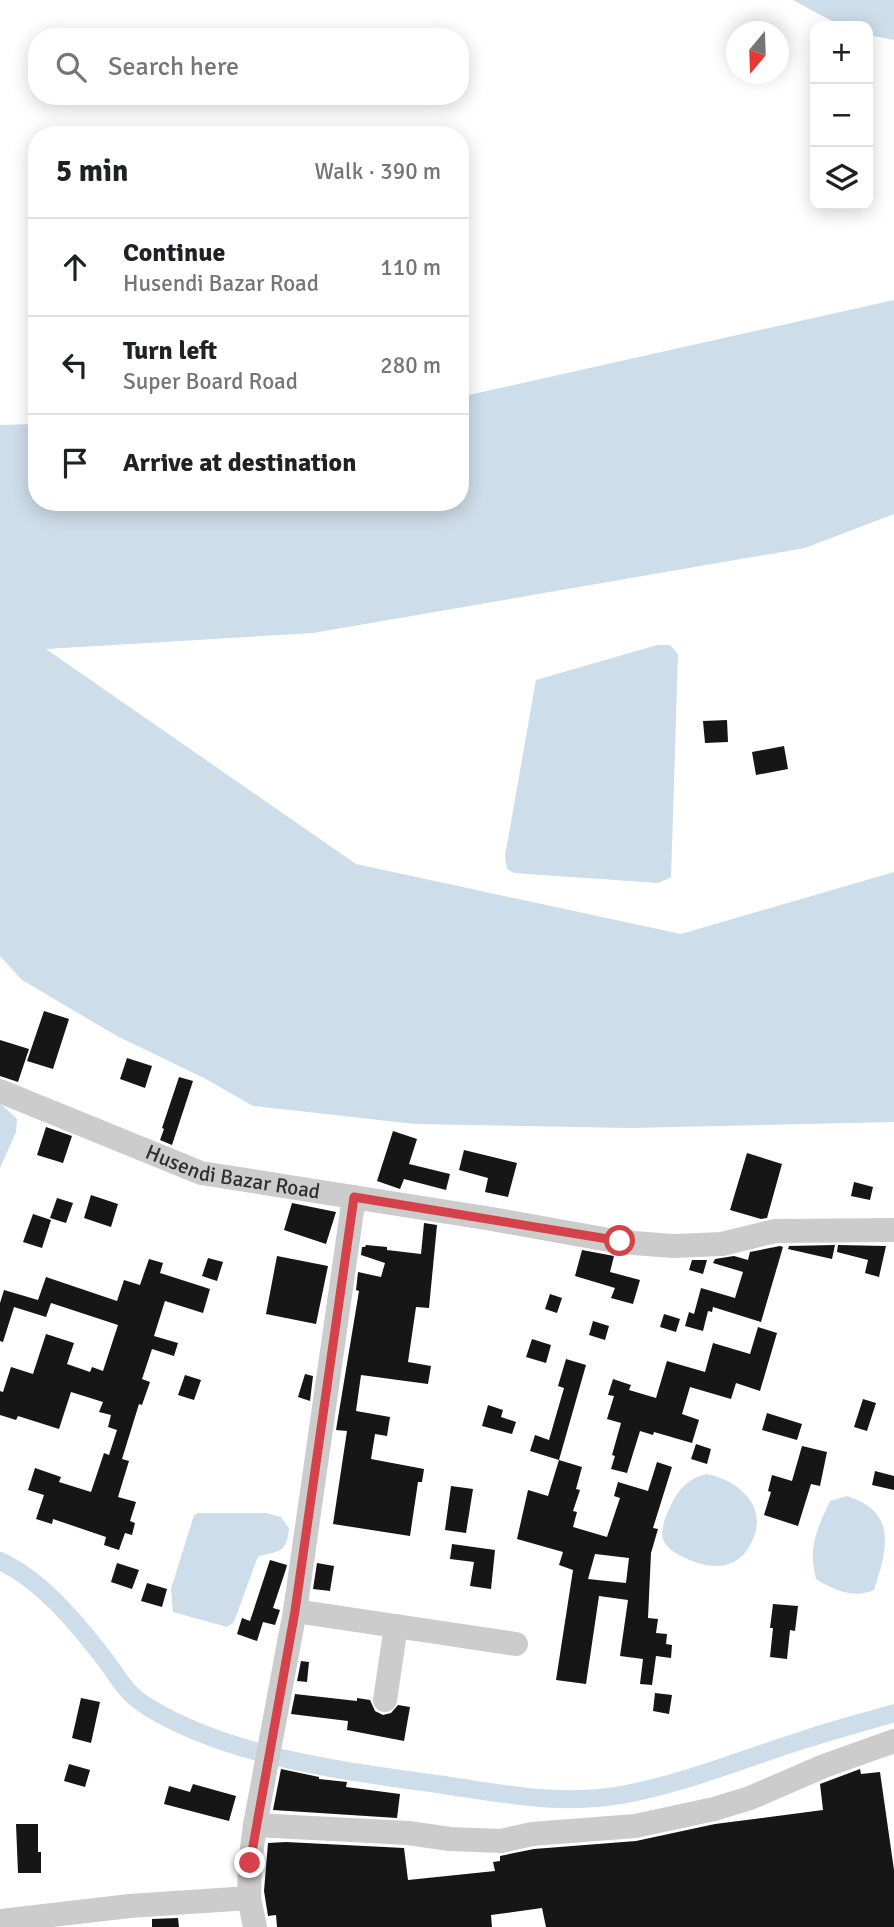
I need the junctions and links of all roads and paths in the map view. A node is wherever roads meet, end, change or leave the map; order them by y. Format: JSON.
{"nodes":[{"id":1,"x":0,"y":1091,"type":"edge"},
{"id":2,"x":354,"y":1197,"type":"junction"},
{"id":3,"x":894,"y":1230,"type":"edge"},
{"id":4,"x":295,"y":1611,"type":"junction"},
{"id":5,"x":396,"y":1626,"type":"junction"},
{"id":6,"x":516,"y":1644,"type":"dead end"},
{"id":7,"x":385,"y":1700,"type":"dead end"},
{"id":8,"x":894,"y":1741,"type":"edge"},
{"id":9,"x":255,"y":1825,"type":"junction"},
{"id":10,"x":249,"y":1898,"type":"junction"},
{"id":11,"x":131,"y":1917,"type":"edge"},
{"id":12,"x":0,"y":1921,"type":"edge"},
{"id":13,"x":255,"y":1927,"type":"edge"}],
"edges":[{"from":1,"to":2,"type":"street","name":"Husendi Bazar Road"},
{"from":2,"to":3,"type":"street","name":"Husendi Bazar Road"},
{"from":2,"to":4,"type":"street"},
{"from":4,"to":5,"type":"street"},
{"from":4,"to":9,"type":"street"},
{"from":5,"to":6,"type":"street"},
{"from":5,"to":7,"type":"street"},
{"from":8,"to":9,"type":"street"},
{"from":9,"to":10,"type":"street"},
{"from":10,"to":11,"type":"street"},
{"from":10,"to":13,"type":"street"},
{"from":11,"to":12,"type":"street"}]}
